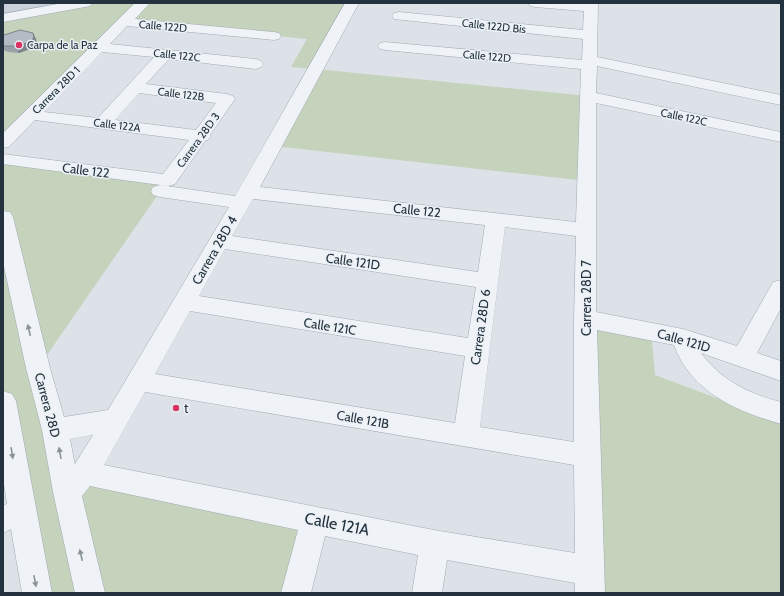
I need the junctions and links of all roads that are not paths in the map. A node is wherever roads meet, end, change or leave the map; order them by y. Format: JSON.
{"nodes":[{"id":1,"x":85,"y":3,"type":"edge"},
{"id":2,"x":142,"y":3,"type":"edge"},
{"id":3,"x":352,"y":3,"type":"edge"},
{"id":4,"x":535,"y":3,"type":"edge"},
{"id":5,"x":590,"y":6,"type":"edge"},
{"id":6,"x":399,"y":16,"type":"dead end"},
{"id":7,"x":3,"y":18,"type":"edge"},
{"id":8,"x":124,"y":22,"type":"junction"},
{"id":9,"x":274,"y":36,"type":"dead end"},
{"id":10,"x":590,"y":36,"type":"junction"},
{"id":11,"x":385,"y":46,"type":"dead end"},
{"id":12,"x":98,"y":47,"type":"junction"},
{"id":13,"x":165,"y":54,"type":"junction"},
{"id":14,"x":589,"y":62,"type":"junction"},
{"id":15,"x":256,"y":64,"type":"dead end"},
{"id":16,"x":136,"y":88,"type":"junction"},
{"id":17,"x":588,"y":96,"type":"junction"},
{"id":18,"x":227,"y":99,"type":"joint"},
{"id":19,"x":781,"y":100,"type":"edge"},
{"id":20,"x":31,"y":115,"type":"junction"},
{"id":21,"x":103,"y":124,"type":"junction"},
{"id":22,"x":202,"y":136,"type":"junction"},
{"id":23,"x":781,"y":137,"type":"edge"},
{"id":24,"x":3,"y":143,"type":"edge"},
{"id":25,"x":3,"y":159,"type":"edge"},
{"id":26,"x":164,"y":186,"type":"junction"},
{"id":27,"x":244,"y":198,"type":"junction"},
{"id":28,"x":3,"y":217,"type":"edge"},
{"id":29,"x":496,"y":219,"type":"junction"},
{"id":30,"x":586,"y":230,"type":"junction"},
{"id":31,"x":219,"y":241,"type":"junction"},
{"id":32,"x":486,"y":280,"type":"junction"},
{"id":33,"x":781,"y":288,"type":"edge"},
{"id":34,"x":184,"y":302,"type":"junction"},
{"id":35,"x":585,"y":319,"type":"junction"},
{"id":36,"x":683,"y":338,"type":"junction"},
{"id":37,"x":477,"y":349,"type":"junction"},
{"id":38,"x":743,"y":357,"type":"junction"},
{"id":39,"x":781,"y":371,"type":"edge"},
{"id":40,"x":138,"y":380,"type":"junction"},
{"id":41,"x":4,"y":408,"type":"edge"},
{"id":42,"x":781,"y":413,"type":"edge"},
{"id":43,"x":116,"y":420,"type":"junction"},
{"id":44,"x":56,"y":430,"type":"junction"},
{"id":45,"x":466,"y":436,"type":"junction"},
{"id":46,"x":588,"y":456,"type":"junction"},
{"id":47,"x":76,"y":482,"type":"junction"},
{"id":48,"x":12,"y":515,"type":"edge"},
{"id":49,"x":315,"y":520,"type":"junction"},
{"id":50,"x":434,"y":544,"type":"junction"},
{"id":51,"x":590,"y":582,"type":"edge"},
{"id":52,"x":37,"y":593,"type":"edge"},
{"id":53,"x":90,"y":593,"type":"edge"},
{"id":54,"x":296,"y":593,"type":"edge"},
{"id":55,"x":427,"y":593,"type":"edge"}],
"edges":[{"from":1,"to":7,"type":"street"},
{"from":2,"to":8,"type":"street","name":"Carrera 28D 1"},
{"from":3,"to":27,"type":"street","name":"Carrera 28D 4"},
{"from":4,"to":5,"type":"street"},
{"from":5,"to":10,"type":"street","name":"Carrera 28D 7"},
{"from":6,"to":10,"type":"street","name":"Calle 122D Bis"},
{"from":8,"to":9,"type":"street","name":"Calle 122D"},
{"from":8,"to":12,"type":"street","name":"Carrera 28D 1"},
{"from":10,"to":14,"type":"street","name":"Carrera 28D 7"},
{"from":11,"to":14,"type":"street","name":"Calle 122D"},
{"from":12,"to":13,"type":"street","name":"Calle 122C"},
{"from":12,"to":20,"type":"street","name":"Carrera 28D 1"},
{"from":13,"to":15,"type":"street","name":"Calle 122C"},
{"from":13,"to":16,"type":"street"},
{"from":14,"to":17,"type":"street","name":"Carrera 28D 7"},
{"from":14,"to":19,"type":"street","name":"Calle 122D"},
{"from":16,"to":18,"type":"street","name":"Calle 122B"},
{"from":16,"to":21,"type":"street"},
{"from":17,"to":23,"type":"street","name":"Calle 122C"},
{"from":17,"to":30,"type":"street","name":"Carrera 28D 7"},
{"from":18,"to":22,"type":"street","name":"Carrera 28D 3"},
{"from":20,"to":21,"type":"street","name":"Calle 122A"},
{"from":20,"to":24,"type":"street","name":"Carrera 28D 1"},
{"from":21,"to":22,"type":"street","name":"Calle 122A"},
{"from":22,"to":26,"type":"street","name":"Carrera 28D 3"},
{"from":25,"to":26,"type":"street","name":"Calle 122"},
{"from":26,"to":27,"type":"street","name":"Calle 122"},
{"from":27,"to":29,"type":"street","name":"Calle 122"},
{"from":27,"to":31,"type":"street","name":"Carrera 28D 4"},
{"from":44,"to":28,"type":"street","name":"Carrera 28D","one_way":true},
{"from":29,"to":30,"type":"street","name":"Calle 122"},
{"from":29,"to":32,"type":"street","name":"Carrera 28D 6"},
{"from":30,"to":35,"type":"street","name":"Carrera 28D 7"},
{"from":31,"to":32,"type":"street","name":"Calle 121D"},
{"from":31,"to":34,"type":"street","name":"Carrera 28D 4"},
{"from":32,"to":37,"type":"street","name":"Carrera 28D 6"},
{"from":33,"to":38,"type":"street"},
{"from":34,"to":37,"type":"street","name":"Calle 121C"},
{"from":34,"to":40,"type":"street","name":"Carrera 28D 4"},
{"from":35,"to":36,"type":"street","name":"Calle 121D"},
{"from":35,"to":46,"type":"street","name":"Carrera 28D 7"},
{"from":36,"to":38,"type":"street","name":"Calle 121D"},
{"from":36,"to":42,"type":"street"},
{"from":37,"to":45,"type":"street","name":"Carrera 28D 6"},
{"from":38,"to":39,"type":"street","name":"Calle 121D"},
{"from":40,"to":43,"type":"street","name":"Carrera 28D 4"},
{"from":40,"to":45,"type":"street","name":"Calle 121B"},
{"from":41,"to":48,"type":"street","one_way":true},
{"from":43,"to":44,"type":"street"},
{"from":43,"to":47,"type":"street","name":"Carrera 28D 4"},
{"from":47,"to":44,"type":"street","name":"Carrera 28D","one_way":true},
{"from":45,"to":46,"type":"street","name":"Calle 121B"},
{"from":46,"to":51,"type":"street","name":"Carrera 28D 7"},
{"from":47,"to":49,"type":"street","name":"Calle 121A"},
{"from":53,"to":47,"type":"street","name":"Carrera 28D","one_way":true},
{"from":48,"to":52,"type":"street","one_way":true},
{"from":49,"to":50,"type":"street","name":"Calle 121A"},
{"from":49,"to":54,"type":"street"},
{"from":50,"to":51,"type":"street","name":"Calle 121A"},
{"from":50,"to":55,"type":"street"}]}
